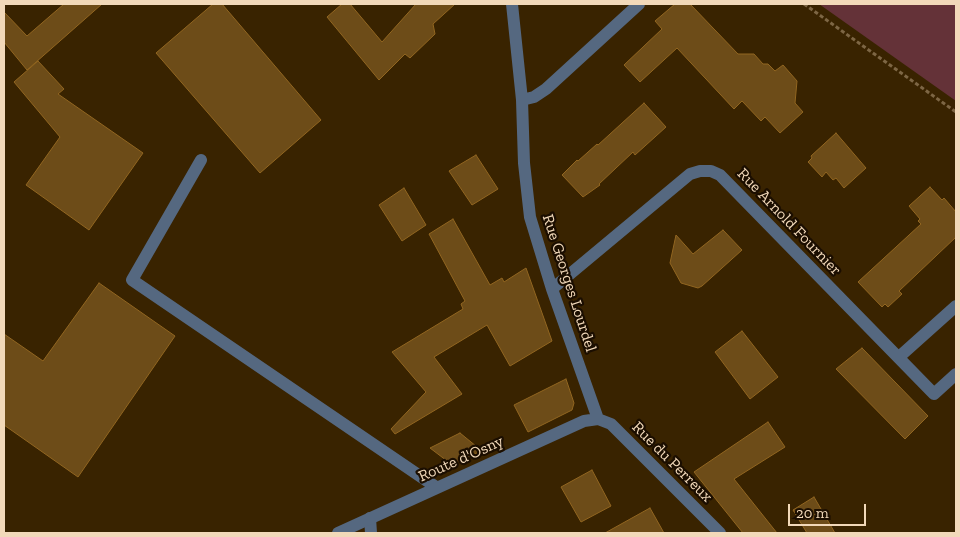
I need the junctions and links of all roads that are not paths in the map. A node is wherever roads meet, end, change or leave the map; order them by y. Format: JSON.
{"nodes":[{"id":1,"x":512,"y":4,"type":"edge"},
{"id":2,"x":639,"y":4,"type":"edge"},
{"id":3,"x":522,"y":100,"type":"junction"},
{"id":4,"x":201,"y":160,"type":"dead end"},
{"id":5,"x":552,"y":289,"type":"junction"},
{"id":6,"x":956,"y":306,"type":"edge"},
{"id":7,"x":898,"y":357,"type":"junction"},
{"id":8,"x":956,"y":374,"type":"edge"},
{"id":9,"x":598,"y":419,"type":"junction"},
{"id":10,"x":436,"y":487,"type":"junction"},
{"id":11,"x":370,"y":518,"type":"junction"},
{"id":12,"x":338,"y":533,"type":"edge"},
{"id":13,"x":371,"y":533,"type":"edge"},
{"id":14,"x":720,"y":533,"type":"edge"}],
"edges":[{"from":1,"to":3,"type":"street","name":"Rue Georges Lourdel"},
{"from":2,"to":3,"type":"street"},
{"from":3,"to":5,"type":"street","name":"Rue Georges Lourdel"},
{"from":4,"to":10,"type":"street"},
{"from":5,"to":7,"type":"street","name":"Rue Arnold Fournier"},
{"from":5,"to":9,"type":"street","name":"Rue Georges Lourdel"},
{"from":6,"to":7,"type":"street"},
{"from":7,"to":8,"type":"street","name":"Rue Arnold Fournier"},
{"from":9,"to":10,"type":"street","name":"Route d'Osny"},
{"from":9,"to":14,"type":"street","name":"Rue du Perreux"},
{"from":10,"to":11,"type":"street","name":"Route d'Osny"},
{"from":11,"to":12,"type":"street","name":"Route d'Osny"},
{"from":11,"to":13,"type":"street"}]}
